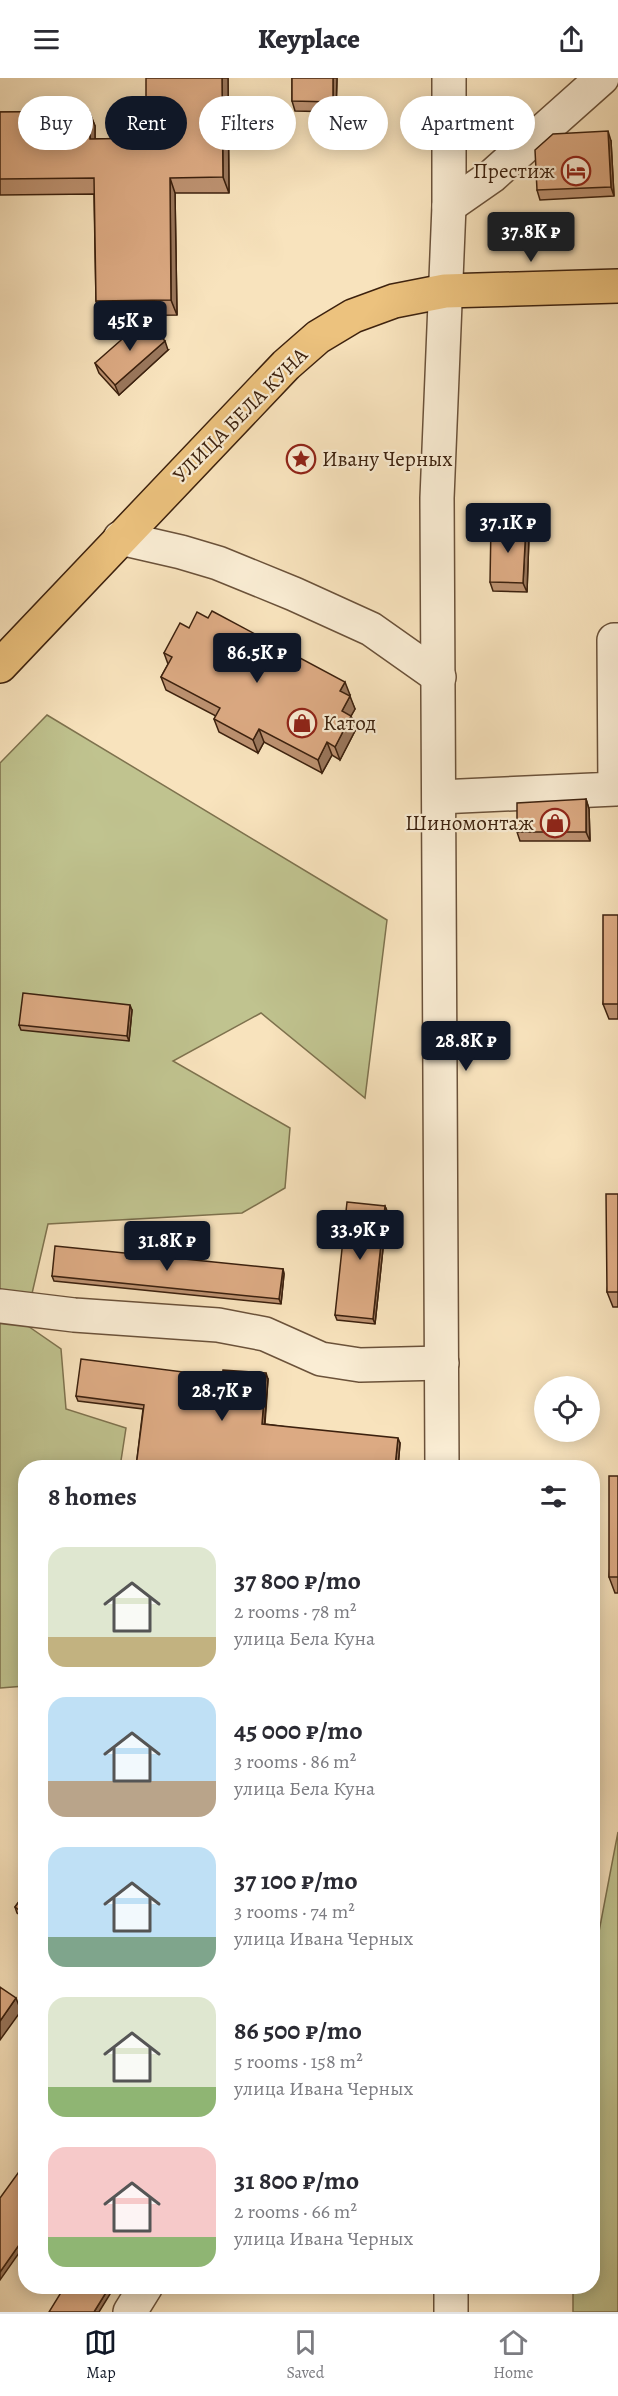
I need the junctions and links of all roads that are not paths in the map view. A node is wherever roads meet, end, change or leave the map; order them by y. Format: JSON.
{"nodes":[{"id":1,"x":449,"y":78,"type":"edge"},
{"id":2,"x":602,"y":78,"type":"edge"},
{"id":3,"x":449,"y":206,"type":"junction"},
{"id":4,"x":618,"y":286,"type":"edge"},
{"id":5,"x":445,"y":291,"type":"junction"},
{"id":6,"x":120,"y":538,"type":"junction"},
{"id":7,"x":618,"y":640,"type":"edge"},
{"id":8,"x":0,"y":666,"type":"edge"},
{"id":9,"x":439,"y":677,"type":"junction"},
{"id":10,"x":439,"y":797,"type":"junction"},
{"id":11,"x":0,"y":1306,"type":"edge"},
{"id":12,"x":442,"y":1364,"type":"junction"},
{"id":13,"x":442,"y":1460,"type":"edge"},
{"id":14,"x":141,"y":2294,"type":"edge"},
{"id":15,"x":451,"y":2294,"type":"edge"},
{"id":16,"x":130,"y":2312,"type":"edge"},
{"id":17,"x":451,"y":2312,"type":"edge"}],
"edges":[{"from":1,"to":3,"type":"street"},
{"from":2,"to":3,"type":"street"},
{"from":3,"to":5,"type":"street"},
{"from":4,"to":5,"type":"main road","name":"УЛИЦА БЕЛА КУНА"},
{"from":5,"to":6,"type":"main road","name":"УЛИЦА БЕЛА КУНА"},
{"from":5,"to":9,"type":"street"},
{"from":6,"to":8,"type":"main road","name":"УЛИЦА БЕЛА КУНА"},
{"from":6,"to":9,"type":"street"},
{"from":7,"to":10,"type":"street"},
{"from":9,"to":10,"type":"street"},
{"from":10,"to":12,"type":"street"},
{"from":11,"to":12,"type":"street"},
{"from":12,"to":13,"type":"street"},
{"from":14,"to":16,"type":"street"},
{"from":15,"to":17,"type":"street"}]}
